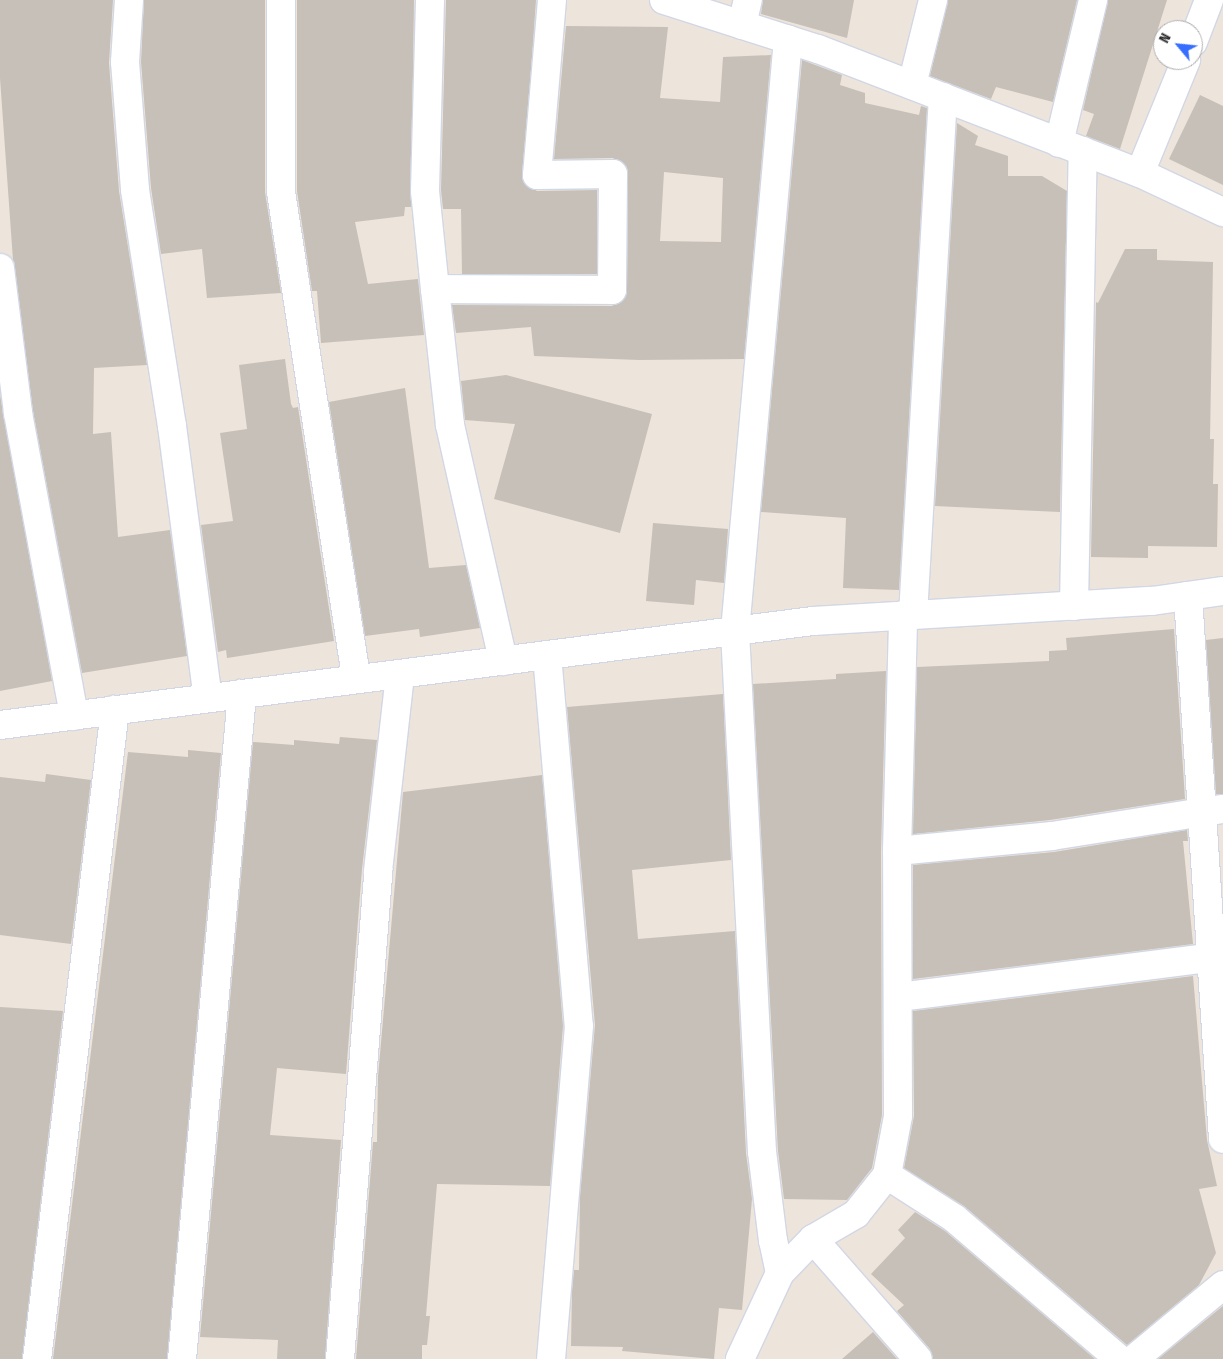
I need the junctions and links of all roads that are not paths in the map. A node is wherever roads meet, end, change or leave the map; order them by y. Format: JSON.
{"nodes":[{"id":1,"x":129,"y":0,"type":"edge"},
{"id":2,"x":281,"y":0,"type":"edge"},
{"id":3,"x":430,"y":0,"type":"edge"},
{"id":4,"x":552,"y":0,"type":"edge"},
{"id":5,"x":664,"y":0,"type":"edge"},
{"id":6,"x":933,"y":0,"type":"edge"},
{"id":7,"x":1093,"y":0,"type":"edge"},
{"id":8,"x":1209,"y":0,"type":"edge"},
{"id":9,"x":745,"y":12,"type":"edge"},
{"id":10,"x":1201,"y":20,"type":"edge"},
{"id":11,"x":788,"y":40,"type":"junction"},
{"id":12,"x":1182,"y":70,"type":"edge"},
{"id":13,"x":912,"y":85,"type":"junction"},
{"id":14,"x":943,"y":97,"type":"junction"},
{"id":15,"x":1071,"y":147,"type":"junction"},
{"id":16,"x":1140,"y":173,"type":"junction"},
{"id":17,"x":1223,"y":212,"type":"edge"},
{"id":18,"x":0,"y":268,"type":"edge"},
{"id":19,"x":435,"y":289,"type":"junction"},
{"id":20,"x":1223,"y":591,"type":"edge"},
{"id":21,"x":1188,"y":596,"type":"junction"},
{"id":22,"x":1074,"y":606,"type":"junction"},
{"id":23,"x":908,"y":615,"type":"junction"},
{"id":24,"x":736,"y":631,"type":"junction"},
{"id":25,"x":546,"y":655,"type":"junction"},
{"id":26,"x":503,"y":661,"type":"junction"},
{"id":27,"x":400,"y":674,"type":"junction"},
{"id":28,"x":356,"y":679,"type":"junction"},
{"id":29,"x":242,"y":694,"type":"junction"},
{"id":30,"x":208,"y":698,"type":"junction"},
{"id":31,"x":115,"y":710,"type":"junction"},
{"id":32,"x":74,"y":716,"type":"junction"},
{"id":33,"x":0,"y":725,"type":"edge"},
{"id":34,"x":1212,"y":810,"type":"edge"},
{"id":35,"x":897,"y":851,"type":"junction"},
{"id":36,"x":1217,"y":956,"type":"edge"},
{"id":37,"x":899,"y":997,"type":"junction"},
{"id":38,"x":1222,"y":1096,"type":"edge"},
{"id":39,"x":1223,"y":1139,"type":"edge"},
{"id":40,"x":887,"y":1175,"type":"junction"},
{"id":41,"x":812,"y":1240,"type":"junction"},
{"id":42,"x":780,"y":1273,"type":"junction"},
{"id":43,"x":1223,"y":1285,"type":"edge"},
{"id":44,"x":36,"y":1359,"type":"edge"},
{"id":45,"x":182,"y":1359,"type":"edge"},
{"id":46,"x":340,"y":1359,"type":"edge"},
{"id":47,"x":551,"y":1359,"type":"edge"},
{"id":48,"x":740,"y":1359,"type":"edge"},
{"id":49,"x":918,"y":1359,"type":"edge"},
{"id":50,"x":1119,"y":1359,"type":"edge"},
{"id":51,"x":1134,"y":1359,"type":"edge"}],
"edges":[{"from":1,"to":30,"type":"street"},
{"from":2,"to":28,"type":"street"},
{"from":3,"to":19,"type":"street"},
{"from":4,"to":19,"type":"street"},
{"from":5,"to":9,"type":"street"},
{"from":6,"to":13,"type":"street"},
{"from":7,"to":15,"type":"street"},
{"from":8,"to":10,"type":"street"},
{"from":9,"to":11,"type":"street"},
{"from":11,"to":13,"type":"street"},
{"from":11,"to":24,"type":"street"},
{"from":12,"to":16,"type":"street"},
{"from":13,"to":14,"type":"street"},
{"from":14,"to":15,"type":"street"},
{"from":14,"to":23,"type":"street"},
{"from":15,"to":16,"type":"street"},
{"from":15,"to":22,"type":"street"},
{"from":16,"to":17,"type":"street"},
{"from":18,"to":32,"type":"street"},
{"from":19,"to":26,"type":"street"},
{"from":20,"to":21,"type":"street"},
{"from":21,"to":22,"type":"street"},
{"from":21,"to":34,"type":"street"},
{"from":22,"to":23,"type":"street"},
{"from":23,"to":24,"type":"street"},
{"from":23,"to":35,"type":"street"},
{"from":24,"to":25,"type":"street"},
{"from":24,"to":42,"type":"street"},
{"from":25,"to":26,"type":"street"},
{"from":25,"to":47,"type":"street"},
{"from":26,"to":27,"type":"street"},
{"from":27,"to":28,"type":"street"},
{"from":27,"to":46,"type":"street"},
{"from":28,"to":29,"type":"street"},
{"from":29,"to":30,"type":"street"},
{"from":29,"to":45,"type":"street"},
{"from":30,"to":31,"type":"street"},
{"from":31,"to":32,"type":"street"},
{"from":31,"to":44,"type":"street"},
{"from":32,"to":33,"type":"street"},
{"from":34,"to":35,"type":"street"},
{"from":34,"to":36,"type":"street"},
{"from":35,"to":37,"type":"street"},
{"from":36,"to":37,"type":"street"},
{"from":36,"to":38,"type":"street"},
{"from":37,"to":40,"type":"street"},
{"from":38,"to":39,"type":"street"},
{"from":40,"to":41,"type":"street"},
{"from":40,"to":50,"type":"street"},
{"from":41,"to":42,"type":"street"},
{"from":41,"to":49,"type":"street"},
{"from":42,"to":48,"type":"street"},
{"from":43,"to":51,"type":"street"}]}
